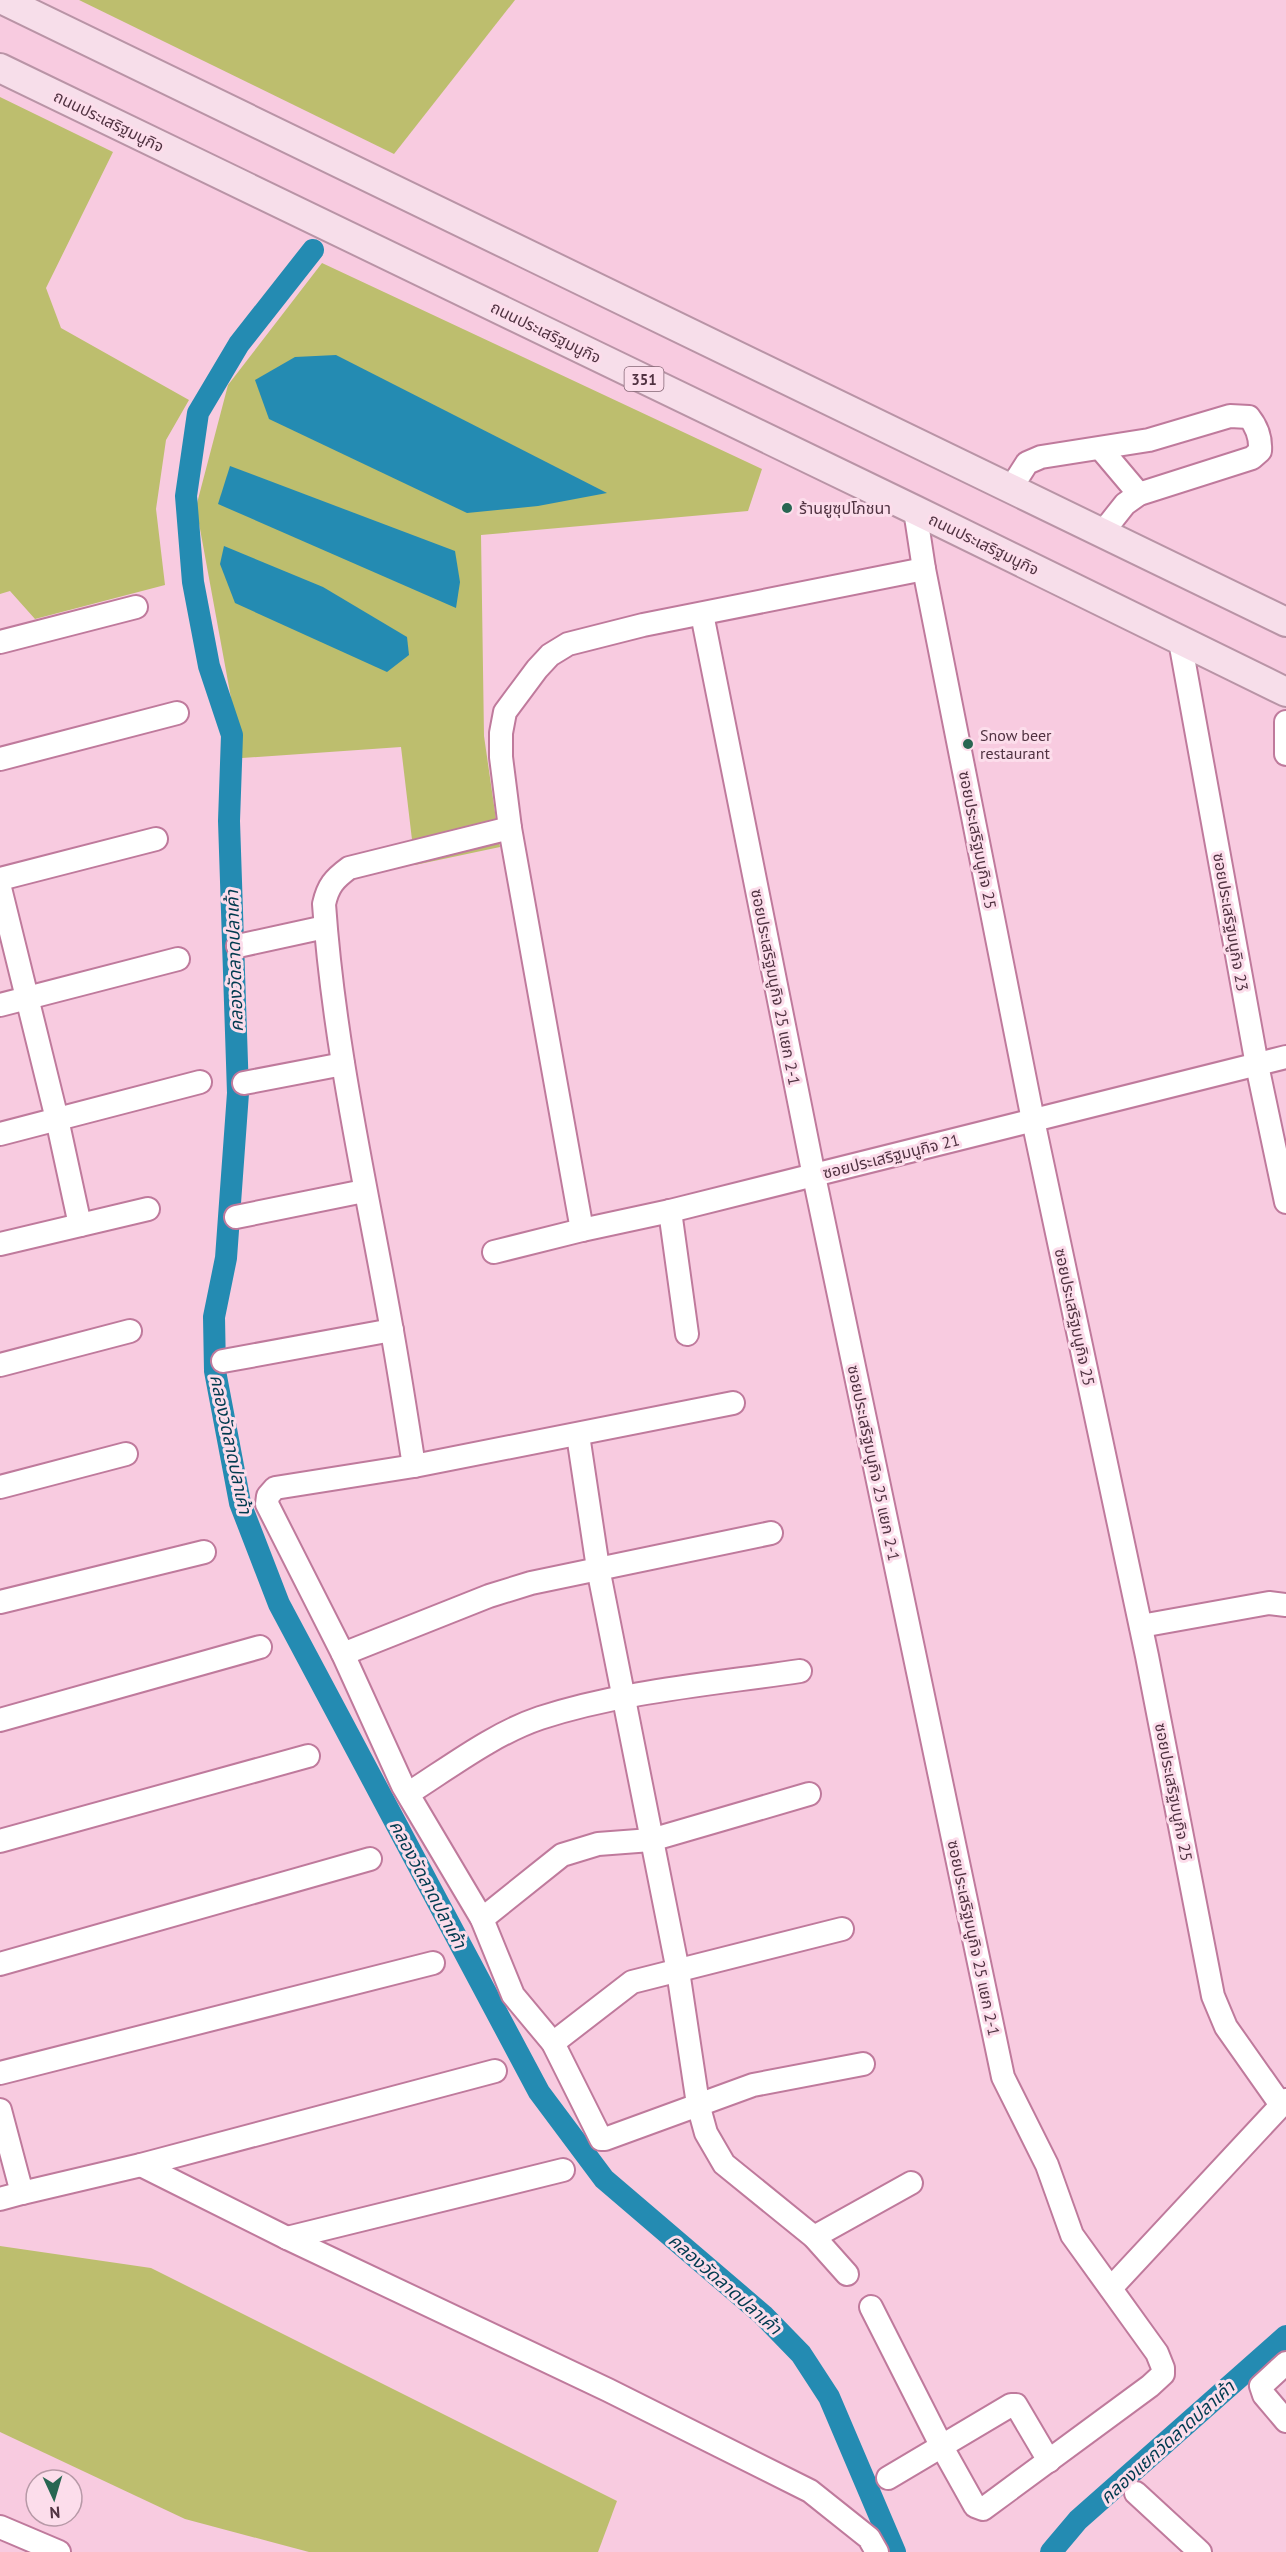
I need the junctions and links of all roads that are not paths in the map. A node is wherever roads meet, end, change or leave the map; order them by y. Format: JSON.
{"nodes":[{"id":1,"x":3,"y":0,"type":"edge"},
{"id":2,"x":0,"y":68,"type":"edge"},
{"id":3,"x":1101,"y":449,"type":"junction"},
{"id":4,"x":1011,"y":488,"type":"junction"},
{"id":5,"x":1139,"y":494,"type":"junction"},
{"id":6,"x":915,"y":510,"type":"junction"},
{"id":7,"x":1102,"y":533,"type":"junction"},
{"id":8,"x":924,"y":570,"type":"junction"},
{"id":9,"x":136,"y":607,"type":"dead end"},
{"id":10,"x":702,"y":614,"type":"junction"},
{"id":11,"x":1286,"y":622,"type":"edge"},
{"id":12,"x":1180,"y":641,"type":"junction"},
{"id":13,"x":0,"y":642,"type":"edge"},
{"id":14,"x":1286,"y":692,"type":"edge"},
{"id":15,"x":177,"y":713,"type":"dead end"},
{"id":16,"x":1286,"y":722,"type":"edge"},
{"id":17,"x":1286,"y":754,"type":"edge"},
{"id":18,"x":0,"y":759,"type":"edge"},
{"id":19,"x":510,"y":828,"type":"junction"},
{"id":20,"x":156,"y":839,"type":"dead end"},
{"id":21,"x":0,"y":879,"type":"edge"},
{"id":22,"x":0,"y":888,"type":"edge"},
{"id":23,"x":326,"y":927,"type":"junction"},
{"id":24,"x":238,"y":946,"type":"dead end"},
{"id":25,"x":178,"y":959,"type":"dead end"},
{"id":26,"x":27,"y":998,"type":"junction"},
{"id":27,"x":0,"y":1005,"type":"edge"},
{"id":28,"x":1286,"y":1058,"type":"edge"},
{"id":29,"x":343,"y":1064,"type":"junction"},
{"id":30,"x":1257,"y":1065,"type":"junction"},
{"id":31,"x":200,"y":1082,"type":"dead end"},
{"id":32,"x":244,"y":1083,"type":"dead end"},
{"id":33,"x":57,"y":1119,"type":"junction"},
{"id":34,"x":1033,"y":1120,"type":"junction"},
{"id":35,"x":0,"y":1134,"type":"edge"},
{"id":36,"x":814,"y":1176,"type":"junction"},
{"id":37,"x":364,"y":1191,"type":"junction"},
{"id":38,"x":1286,"y":1202,"type":"edge"},
{"id":39,"x":148,"y":1209,"type":"dead end"},
{"id":40,"x":670,"y":1211,"type":"junction"},
{"id":41,"x":236,"y":1217,"type":"dead end"},
{"id":42,"x":80,"y":1225,"type":"junction"},
{"id":43,"x":582,"y":1230,"type":"junction"},
{"id":44,"x":0,"y":1244,"type":"edge"},
{"id":45,"x":494,"y":1252,"type":"dead end"},
{"id":46,"x":392,"y":1330,"type":"junction"},
{"id":47,"x":130,"y":1331,"type":"dead end"},
{"id":48,"x":687,"y":1334,"type":"dead end"},
{"id":49,"x":223,"y":1361,"type":"dead end"},
{"id":50,"x":0,"y":1365,"type":"edge"},
{"id":51,"x":733,"y":1403,"type":"dead end"},
{"id":52,"x":578,"y":1435,"type":"junction"},
{"id":53,"x":126,"y":1454,"type":"dead end"},
{"id":54,"x":414,"y":1466,"type":"junction"},
{"id":55,"x":0,"y":1487,"type":"edge"},
{"id":56,"x":771,"y":1533,"type":"dead end"},
{"id":57,"x":204,"y":1552,"type":"dead end"},
{"id":58,"x":598,"y":1568,"type":"junction"},
{"id":59,"x":0,"y":1602,"type":"edge"},
{"id":60,"x":1286,"y":1605,"type":"edge"},
{"id":61,"x":1141,"y":1626,"type":"junction"},
{"id":62,"x":260,"y":1647,"type":"dead end"},
{"id":63,"x":343,"y":1654,"type":"junction"},
{"id":64,"x":800,"y":1671,"type":"dead end"},
{"id":65,"x":623,"y":1697,"type":"junction"},
{"id":66,"x":0,"y":1720,"type":"edge"},
{"id":67,"x":308,"y":1756,"type":"dead end"},
{"id":68,"x":409,"y":1793,"type":"junction"},
{"id":69,"x":809,"y":1794,"type":"dead end"},
{"id":70,"x":651,"y":1840,"type":"junction"},
{"id":71,"x":0,"y":1841,"type":"edge"},
{"id":72,"x":370,"y":1859,"type":"dead end"},
{"id":73,"x":482,"y":1919,"type":"junction"},
{"id":74,"x":842,"y":1929,"type":"dead end"},
{"id":75,"x":433,"y":1963,"type":"dead end"},
{"id":76,"x":0,"y":1964,"type":"edge"},
{"id":77,"x":678,"y":1971,"type":"junction"},
{"id":78,"x":553,"y":2043,"type":"junction"},
{"id":79,"x":863,"y":2064,"type":"dead end"},
{"id":80,"x":495,"y":2071,"type":"dead end"},
{"id":81,"x":0,"y":2073,"type":"edge"},
{"id":82,"x":1284,"y":2102,"type":"edge"},
{"id":83,"x":698,"y":2104,"type":"junction"},
{"id":84,"x":0,"y":2110,"type":"edge"},
{"id":85,"x":141,"y":2165,"type":"junction"},
{"id":86,"x":563,"y":2170,"type":"dead end"},
{"id":87,"x":911,"y":2183,"type":"dead end"},
{"id":88,"x":22,"y":2193,"type":"junction"},
{"id":89,"x":0,"y":2199,"type":"edge"},
{"id":90,"x":814,"y":2237,"type":"junction"},
{"id":91,"x":287,"y":2238,"type":"junction"},
{"id":92,"x":847,"y":2274,"type":"dead end"},
{"id":93,"x":1111,"y":2288,"type":"junction"},
{"id":94,"x":872,"y":2307,"type":"dead end"},
{"id":95,"x":1286,"y":2363,"type":"edge"},
{"id":96,"x":1286,"y":2421,"type":"edge"},
{"id":97,"x":942,"y":2447,"type":"junction"},
{"id":98,"x":1049,"y":2461,"type":"junction"},
{"id":99,"x":888,"y":2478,"type":"dead end"},
{"id":100,"x":1136,"y":2493,"type":"dead end"},
{"id":101,"x":0,"y":2528,"type":"edge"},
{"id":102,"x":59,"y":2552,"type":"edge"},
{"id":103,"x":877,"y":2552,"type":"edge"},
{"id":104,"x":1200,"y":2552,"type":"edge"}],
"edges":[{"from":1,"to":4,"type":"main road"},
{"from":2,"to":6,"type":"main road","name":"ถนนประเสริฐมนูกิจ","number":"351"},
{"from":3,"to":4,"type":"street"},
{"from":3,"to":5,"type":"street"},
{"from":3,"to":5,"type":"street"},
{"from":4,"to":7,"type":"main road"},
{"from":5,"to":7,"type":"street"},
{"from":6,"to":8,"type":"street","name":"ซอยประเสริฐมนูกิจ 25"},
{"from":6,"to":12,"type":"main road","name":"ถนนประเสริฐมนูกิจ","number":"351"},
{"from":7,"to":11,"type":"main road"},
{"from":8,"to":10,"type":"street"},
{"from":8,"to":34,"type":"street","name":"ซอยประเสริฐมนูกิจ 25"},
{"from":9,"to":13,"type":"street"},
{"from":10,"to":19,"type":"street"},
{"from":10,"to":36,"type":"street","name":"ซอยประเสริฐมนูกิจ 25 แยก 2-1"},
{"from":12,"to":14,"type":"main road","name":"ถนนประเสริฐมนูกิจ","number":"351"},
{"from":12,"to":30,"type":"street","name":"ซอยประเสริฐมนูกิจ 23"},
{"from":15,"to":18,"type":"street"},
{"from":16,"to":17,"type":"street"},
{"from":19,"to":23,"type":"street"},
{"from":19,"to":43,"type":"street"},
{"from":20,"to":21,"type":"street"},
{"from":22,"to":26,"type":"street"},
{"from":23,"to":24,"type":"street"},
{"from":23,"to":29,"type":"street"},
{"from":25,"to":26,"type":"street"},
{"from":26,"to":27,"type":"street"},
{"from":26,"to":33,"type":"street"},
{"from":28,"to":30,"type":"street","name":"ซอยประเสริฐมนูกิจ 21"},
{"from":29,"to":32,"type":"street"},
{"from":29,"to":37,"type":"street"},
{"from":30,"to":34,"type":"street","name":"ซอยประเสริฐมนูกิจ 21"},
{"from":30,"to":38,"type":"street","name":"ซอยประเสริฐมนูกิจ 23"},
{"from":31,"to":33,"type":"street"},
{"from":33,"to":35,"type":"street"},
{"from":33,"to":42,"type":"street"},
{"from":34,"to":36,"type":"street","name":"ซอยประเสริฐมนูกิจ 21"},
{"from":34,"to":61,"type":"street","name":"ซอยประเสริฐมนูกิจ 25"},
{"from":36,"to":40,"type":"street","name":"ซอยประเสริฐมนูกิจ 21"},
{"from":36,"to":93,"type":"street","name":"ซอยประเสริฐมนูกิจ 25 แยก 2-1"},
{"from":37,"to":41,"type":"street"},
{"from":37,"to":46,"type":"street"},
{"from":39,"to":42,"type":"street"},
{"from":40,"to":43,"type":"street","name":"ซอยประเสริฐมนูกิจ 21"},
{"from":40,"to":48,"type":"street"},
{"from":42,"to":44,"type":"street"},
{"from":43,"to":45,"type":"street","name":"ซอยประเสริฐมนูกิจ 21"},
{"from":46,"to":49,"type":"street"},
{"from":46,"to":54,"type":"street"},
{"from":47,"to":50,"type":"street"},
{"from":51,"to":52,"type":"street"},
{"from":52,"to":54,"type":"street"},
{"from":52,"to":58,"type":"street"},
{"from":53,"to":55,"type":"street"},
{"from":54,"to":63,"type":"street"},
{"from":56,"to":58,"type":"street"},
{"from":57,"to":59,"type":"street"},
{"from":58,"to":63,"type":"street"},
{"from":58,"to":65,"type":"street"},
{"from":60,"to":61,"type":"street"},
{"from":61,"to":82,"type":"street","name":"ซอยประเสริฐมนูกิจ 25"},
{"from":62,"to":66,"type":"street"},
{"from":63,"to":68,"type":"street"},
{"from":64,"to":65,"type":"street"},
{"from":65,"to":68,"type":"street"},
{"from":65,"to":70,"type":"street"},
{"from":67,"to":71,"type":"street"},
{"from":68,"to":73,"type":"street"},
{"from":69,"to":70,"type":"street"},
{"from":70,"to":73,"type":"street"},
{"from":70,"to":77,"type":"street"},
{"from":72,"to":76,"type":"street"},
{"from":73,"to":78,"type":"street"},
{"from":74,"to":77,"type":"street"},
{"from":75,"to":81,"type":"street"},
{"from":77,"to":78,"type":"street"},
{"from":77,"to":83,"type":"street"},
{"from":78,"to":83,"type":"street"},
{"from":79,"to":83,"type":"street"},
{"from":80,"to":85,"type":"street"},
{"from":82,"to":93,"type":"street"},
{"from":83,"to":90,"type":"street"},
{"from":84,"to":88,"type":"street"},
{"from":85,"to":88,"type":"street"},
{"from":85,"to":91,"type":"street"},
{"from":86,"to":91,"type":"street"},
{"from":87,"to":90,"type":"street"},
{"from":88,"to":89,"type":"street"},
{"from":90,"to":92,"type":"street"},
{"from":91,"to":103,"type":"street"},
{"from":93,"to":98,"type":"street","name":"ซอยประเสริฐมนูกิจ 25 แยก 2-1"},
{"from":94,"to":97,"type":"street"},
{"from":95,"to":96,"type":"street"},
{"from":97,"to":98,"type":"street"},
{"from":97,"to":98,"type":"street"},
{"from":97,"to":99,"type":"street"},
{"from":100,"to":104,"type":"street"},
{"from":101,"to":102,"type":"street"}]}
